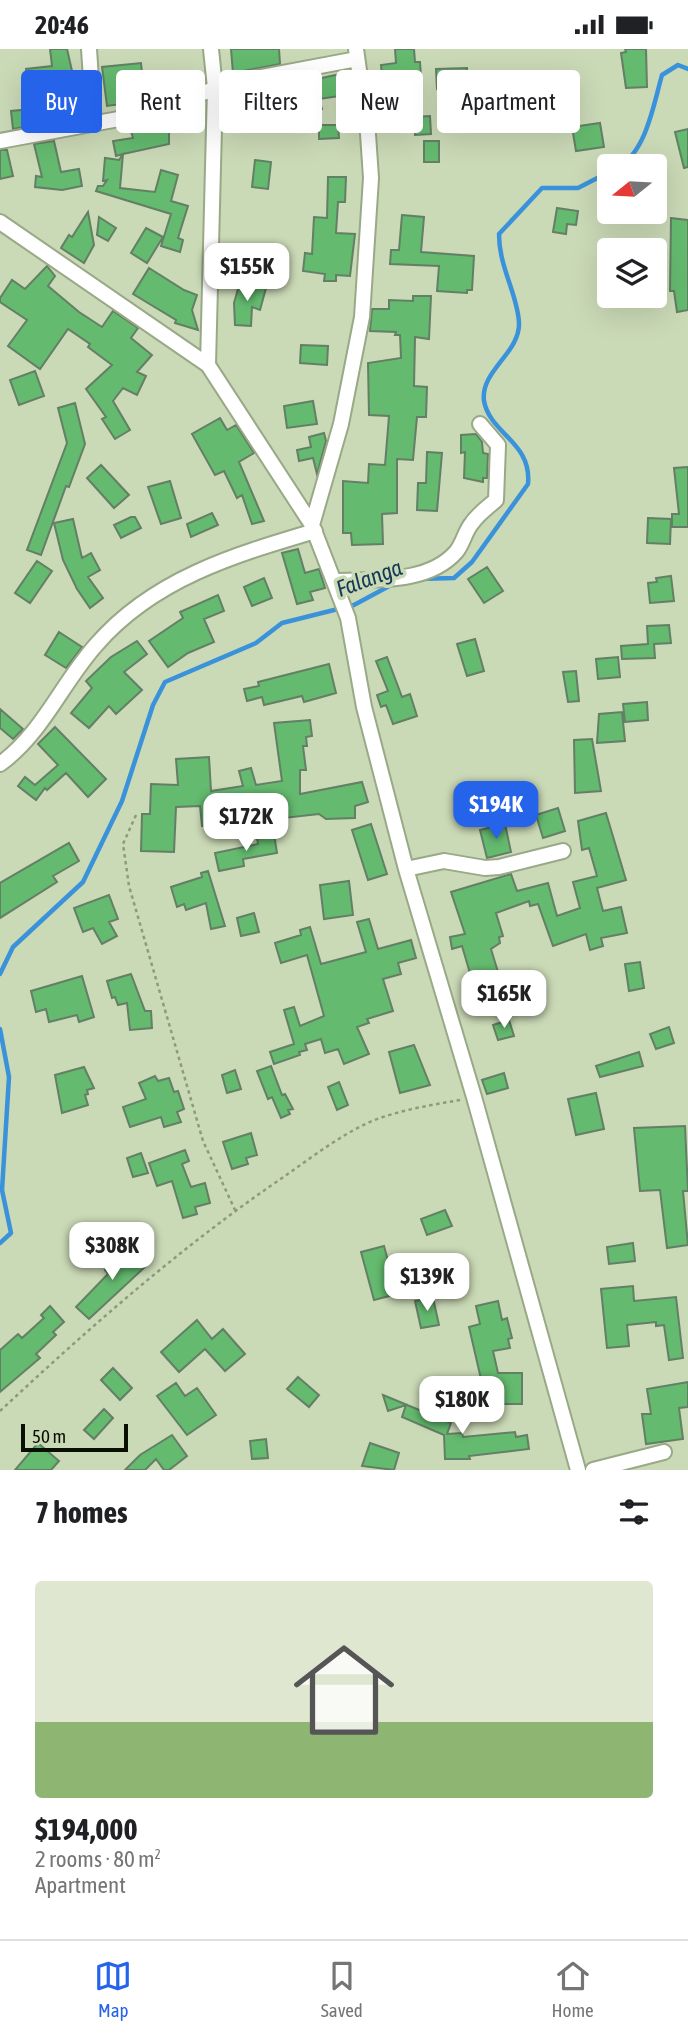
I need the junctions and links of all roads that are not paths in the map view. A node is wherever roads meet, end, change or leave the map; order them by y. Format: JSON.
{"nodes":[{"id":1,"x":89,"y":49,"type":"edge"},
{"id":2,"x":211,"y":49,"type":"edge"},
{"id":3,"x":356,"y":54,"type":"edge"},
{"id":4,"x":90,"y":70,"type":"edge"},
{"id":5,"x":215,"y":88,"type":"junction"},
{"id":6,"x":102,"y":122,"type":"edge"},
{"id":7,"x":44,"y":133,"type":"edge"},
{"id":8,"x":0,"y":141,"type":"edge"},
{"id":9,"x":0,"y":222,"type":"edge"},
{"id":10,"x":208,"y":365,"type":"junction"},
{"id":11,"x":480,"y":424,"type":"dead end"},
{"id":12,"x":313,"y":528,"type":"junction"},
{"id":13,"x":338,"y":586,"type":"junction"},
{"id":14,"x":0,"y":764,"type":"edge"},
{"id":15,"x":564,"y":851,"type":"dead end"},
{"id":16,"x":406,"y":869,"type":"junction"},
{"id":17,"x":664,"y":1452,"type":"dead end"},
{"id":18,"x":578,"y":1470,"type":"edge"},
{"id":19,"x":593,"y":1470,"type":"edge"}],
"edges":[{"from":1,"to":4,"type":"street"},
{"from":2,"to":5,"type":"street"},
{"from":3,"to":5,"type":"street"},
{"from":3,"to":12,"type":"street"},
{"from":5,"to":6,"type":"street"},
{"from":5,"to":10,"type":"street"},
{"from":7,"to":8,"type":"street"},
{"from":9,"to":10,"type":"street"},
{"from":10,"to":12,"type":"street"},
{"from":11,"to":13,"type":"street"},
{"from":12,"to":13,"type":"street"},
{"from":12,"to":14,"type":"street"},
{"from":13,"to":16,"type":"street"},
{"from":15,"to":16,"type":"street"},
{"from":16,"to":18,"type":"street"},
{"from":17,"to":19,"type":"street"}]}
